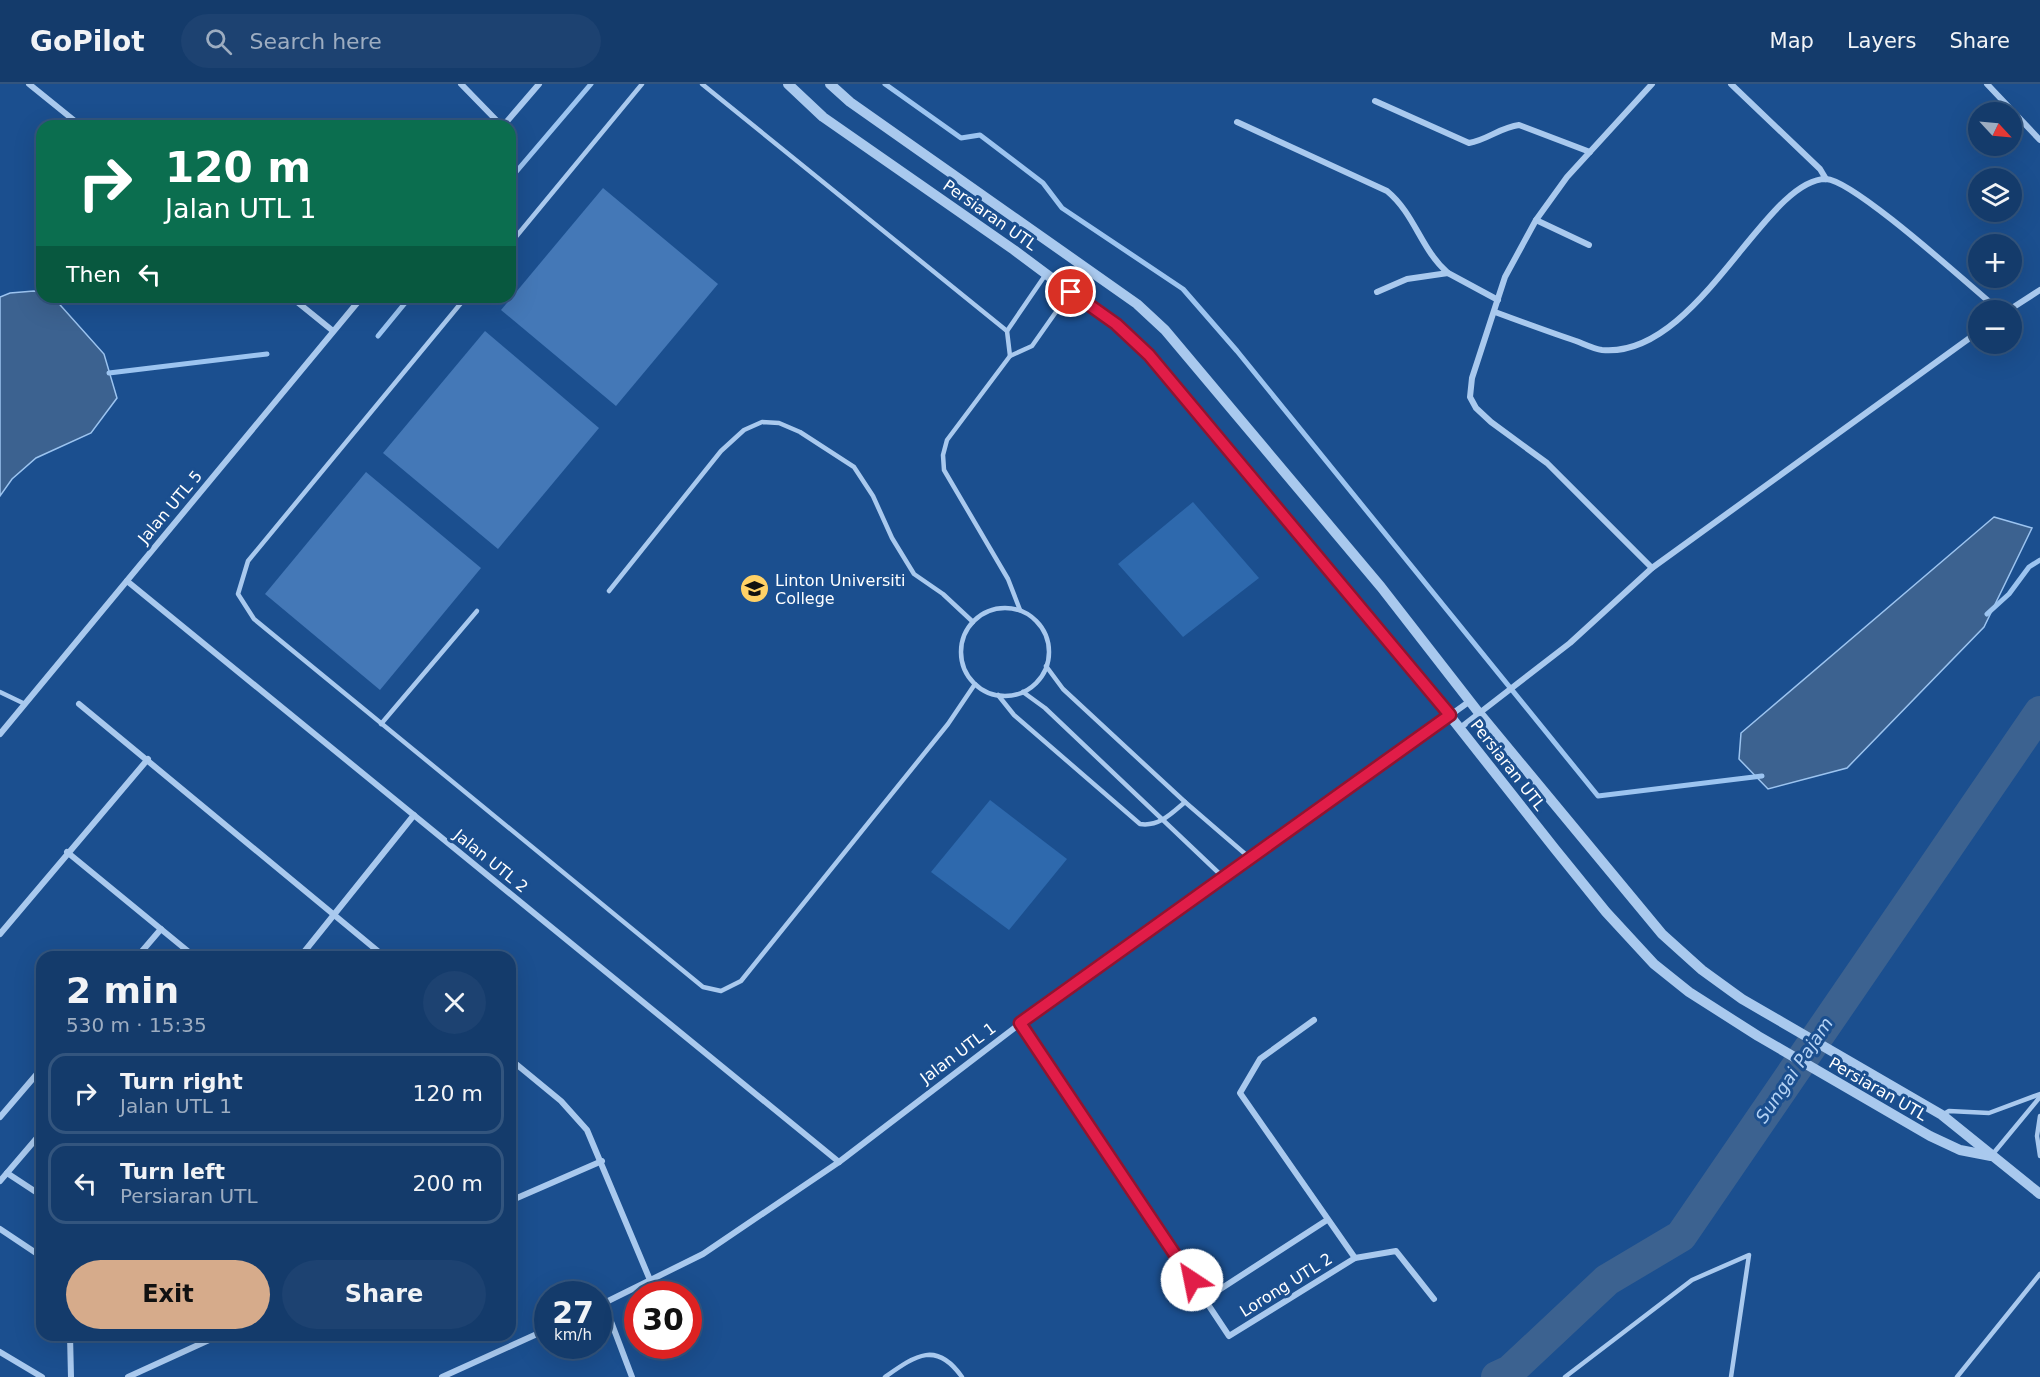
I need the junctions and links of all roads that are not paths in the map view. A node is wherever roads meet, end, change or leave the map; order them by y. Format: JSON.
{"nodes":[{"id":1,"x":29,"y":84,"type":"edge"},
{"id":2,"x":461,"y":84,"type":"edge"},
{"id":3,"x":539,"y":84,"type":"edge"},
{"id":4,"x":642,"y":84,"type":"edge"},
{"id":5,"x":702,"y":84,"type":"edge"},
{"id":6,"x":788,"y":84,"type":"edge"},
{"id":7,"x":830,"y":84,"type":"edge"},
{"id":8,"x":1652,"y":84,"type":"edge"},
{"id":9,"x":1731,"y":84,"type":"edge"},
{"id":10,"x":1987,"y":84,"type":"edge"},
{"id":11,"x":1375,"y":101,"type":"dead end"},
{"id":12,"x":74,"y":120,"type":"edge"},
{"id":13,"x":497,"y":120,"type":"edge"},
{"id":14,"x":508,"y":120,"type":"edge"},
{"id":15,"x":1237,"y":122,"type":"dead end"},
{"id":16,"x":2040,"y":140,"type":"edge"},
{"id":17,"x":1590,"y":152,"type":"junction"},
{"id":18,"x":1826,"y":179,"type":"junction"},
{"id":19,"x":1536,"y":220,"type":"junction"},
{"id":20,"x":516,"y":237,"type":"edge"},
{"id":21,"x":1589,"y":245,"type":"dead end"},
{"id":22,"x":1448,"y":273,"type":"junction"},
{"id":23,"x":1046,"y":274,"type":"junction"},
{"id":24,"x":2040,"y":290,"type":"edge"},
{"id":25,"x":1377,"y":291,"type":"dead end"},
{"id":26,"x":1071,"y":292,"type":"junction"},
{"id":27,"x":1498,"y":300,"type":"junction"},
{"id":28,"x":1987,"y":300,"type":"edge"},
{"id":29,"x":2022,"y":302,"type":"edge"},
{"id":30,"x":298,"y":303,"type":"edge"},
{"id":31,"x":357,"y":303,"type":"edge"},
{"id":32,"x":461,"y":303,"type":"edge"},
{"id":33,"x":1495,"y":312,"type":"junction"},
{"id":34,"x":333,"y":331,"type":"junction"},
{"id":35,"x":1007,"y":331,"type":"junction"},
{"id":36,"x":1968,"y":339,"type":"edge"},
{"id":37,"x":1010,"y":356,"type":"junction"},
{"id":38,"x":1652,"y":568,"type":"junction"},
{"id":39,"x":127,"y":581,"type":"junction"},
{"id":40,"x":609,"y":591,"type":"dead end"},
{"id":41,"x":1020,"y":610,"type":"junction"},
{"id":42,"x":477,"y":611,"type":"dead end"},
{"id":43,"x":973,"y":622,"type":"junction"},
{"id":44,"x":1046,"y":666,"type":"junction"},
{"id":45,"x":975,"y":684,"type":"junction"},
{"id":46,"x":0,"y":692,"type":"edge"},
{"id":47,"x":1023,"y":692,"type":"junction"},
{"id":48,"x":998,"y":695,"type":"junction"},
{"id":49,"x":1470,"y":701,"type":"junction"},
{"id":50,"x":25,"y":704,"type":"junction"},
{"id":51,"x":79,"y":704,"type":"dead end"},
{"id":52,"x":1479,"y":713,"type":"junction"},
{"id":53,"x":1450,"y":715,"type":"junction"},
{"id":54,"x":381,"y":724,"type":"junction"},
{"id":55,"x":1460,"y":728,"type":"junction"},
{"id":56,"x":0,"y":734,"type":"edge"},
{"id":57,"x":148,"y":759,"type":"junction"},
{"id":58,"x":1185,"y":802,"type":"junction"},
{"id":59,"x":414,"y":815,"type":"junction"},
{"id":60,"x":1164,"y":819,"type":"junction"},
{"id":61,"x":67,"y":852,"type":"junction"},
{"id":62,"x":1251,"y":858,"type":"junction"},
{"id":63,"x":1224,"y":878,"type":"junction"},
{"id":64,"x":333,"y":915,"type":"junction"},
{"id":65,"x":162,"y":929,"type":"junction"},
{"id":66,"x":0,"y":934,"type":"edge"},
{"id":67,"x":142,"y":951,"type":"edge"},
{"id":68,"x":188,"y":951,"type":"edge"},
{"id":69,"x":305,"y":951,"type":"edge"},
{"id":70,"x":378,"y":951,"type":"edge"},
{"id":71,"x":1314,"y":1020,"type":"dead end"},
{"id":72,"x":1020,"y":1023,"type":"junction"},
{"id":73,"x":516,"y":1064,"type":"edge"},
{"id":74,"x":36,"y":1075,"type":"edge"},
{"id":75,"x":2040,"y":1095,"type":"edge"},
{"id":76,"x":1942,"y":1115,"type":"junction"},
{"id":77,"x":2040,"y":1116,"type":"edge"},
{"id":78,"x":0,"y":1117,"type":"edge"},
{"id":79,"x":36,"y":1140,"type":"edge"},
{"id":80,"x":1992,"y":1156,"type":"junction"},
{"id":81,"x":2040,"y":1156,"type":"edge"},
{"id":82,"x":602,"y":1161,"type":"junction"},
{"id":83,"x":839,"y":1162,"type":"junction"},
{"id":84,"x":7,"y":1173,"type":"junction"},
{"id":85,"x":0,"y":1181,"type":"edge"},
{"id":86,"x":36,"y":1192,"type":"edge"},
{"id":87,"x":2040,"y":1194,"type":"edge"},
{"id":88,"x":516,"y":1198,"type":"edge"},
{"id":89,"x":1328,"y":1220,"type":"junction"},
{"id":90,"x":0,"y":1229,"type":"edge"},
{"id":91,"x":36,"y":1253,"type":"edge"},
{"id":92,"x":1355,"y":1258,"type":"junction"},
{"id":93,"x":2040,"y":1274,"type":"edge"},
{"id":94,"x":650,"y":1280,"type":"junction"},
{"id":95,"x":612,"y":1299,"type":"edge"},
{"id":96,"x":1205,"y":1299,"type":"junction"},
{"id":97,"x":1434,"y":1299,"type":"dead end"},
{"id":98,"x":612,"y":1328,"type":"edge"},
{"id":99,"x":534,"y":1335,"type":"edge"},
{"id":100,"x":70,"y":1341,"type":"edge"},
{"id":101,"x":207,"y":1341,"type":"edge"},
{"id":102,"x":0,"y":1352,"type":"edge"},
{"id":103,"x":42,"y":1377,"type":"edge"},
{"id":104,"x":71,"y":1377,"type":"edge"},
{"id":105,"x":128,"y":1377,"type":"edge"},
{"id":106,"x":442,"y":1377,"type":"edge"},
{"id":107,"x":632,"y":1377,"type":"edge"},
{"id":108,"x":885,"y":1377,"type":"edge"},
{"id":109,"x":962,"y":1377,"type":"edge"},
{"id":110,"x":1565,"y":1377,"type":"edge"},
{"id":111,"x":1731,"y":1377,"type":"edge"},
{"id":112,"x":1957,"y":1377,"type":"edge"}],
"edges":[{"from":1,"to":12,"type":"street"},
{"from":2,"to":13,"type":"street"},
{"from":3,"to":14,"type":"street"},
{"from":4,"to":20,"type":"lane"},
{"from":5,"to":35,"type":"lane"},
{"from":6,"to":23,"type":"street","name":"Persiaran UTL"},
{"from":7,"to":49,"type":"street","name":"Persiaran UTL"},
{"from":8,"to":17,"type":"street"},
{"from":9,"to":18,"type":"street"},
{"from":10,"to":16,"type":"street"},
{"from":11,"to":17,"type":"street"},
{"from":15,"to":22,"type":"street"},
{"from":17,"to":19,"type":"street"},
{"from":18,"to":28,"type":"street"},
{"from":18,"to":33,"type":"street"},
{"from":19,"to":21,"type":"street"},
{"from":19,"to":27,"type":"street"},
{"from":22,"to":25,"type":"street"},
{"from":22,"to":27,"type":"street"},
{"from":23,"to":26,"type":"street","name":"Persiaran UTL"},
{"from":23,"to":35,"type":"lane"},
{"from":24,"to":29,"type":"street"},
{"from":26,"to":37,"type":"lane"},
{"from":26,"to":53,"type":"street","name":"Persiaran UTL"},
{"from":27,"to":33,"type":"street"},
{"from":30,"to":34,"type":"street"},
{"from":31,"to":34,"type":"street","name":"Jalan UTL 5"},
{"from":32,"to":54,"type":"lane"},
{"from":33,"to":38,"type":"street"},
{"from":34,"to":39,"type":"street","name":"Jalan UTL 5"},
{"from":35,"to":37,"type":"lane"},
{"from":36,"to":38,"type":"street"},
{"from":37,"to":41,"type":"lane"},
{"from":38,"to":52,"type":"street"},
{"from":39,"to":50,"type":"street","name":"Jalan UTL 5"},
{"from":39,"to":59,"type":"street","name":"Jalan UTL 2"},
{"from":40,"to":43,"type":"lane"},
{"from":41,"to":43,"type":"lane"},
{"from":41,"to":44,"type":"lane"},
{"from":42,"to":54,"type":"lane"},
{"from":43,"to":45,"type":"lane"},
{"from":44,"to":47,"type":"lane"},
{"from":44,"to":58,"type":"lane"},
{"from":45,"to":48,"type":"lane"},
{"from":45,"to":54,"type":"lane"},
{"from":46,"to":50,"type":"lane"},
{"from":47,"to":48,"type":"lane"},
{"from":47,"to":60,"type":"lane"},
{"from":48,"to":60,"type":"lane"},
{"from":49,"to":52,"type":"street","name":"Persiaran UTL"},
{"from":49,"to":53,"type":"street","name":"Jalan UTL 1"},
{"from":50,"to":56,"type":"street","name":"Jalan UTL 5"},
{"from":51,"to":57,"type":"street"},
{"from":52,"to":55,"type":"street"},
{"from":52,"to":76,"type":"street","name":"Persiaran UTL"},
{"from":53,"to":55,"type":"street","name":"Persiaran UTL"},
{"from":53,"to":62,"type":"street","name":"Jalan UTL 1"},
{"from":55,"to":80,"type":"street","name":"Persiaran UTL"},
{"from":57,"to":61,"type":"street"},
{"from":57,"to":64,"type":"street"},
{"from":58,"to":60,"type":"lane"},
{"from":58,"to":62,"type":"lane"},
{"from":59,"to":64,"type":"street"},
{"from":59,"to":83,"type":"street","name":"Jalan UTL 2"},
{"from":60,"to":63,"type":"lane"},
{"from":61,"to":65,"type":"street"},
{"from":61,"to":66,"type":"street"},
{"from":62,"to":63,"type":"street","name":"Jalan UTL 1"},
{"from":63,"to":72,"type":"street","name":"Jalan UTL 1"},
{"from":64,"to":69,"type":"street"},
{"from":64,"to":70,"type":"street"},
{"from":65,"to":67,"type":"street"},
{"from":65,"to":68,"type":"street"},
{"from":71,"to":89,"type":"street","name":"Lorong UTL 2"},
{"from":72,"to":83,"type":"street","name":"Jalan UTL 1"},
{"from":72,"to":96,"type":"street","name":"Lorong UTL 2"},
{"from":73,"to":82,"type":"street"},
{"from":74,"to":78,"type":"street"},
{"from":75,"to":76,"type":"lane"},
{"from":75,"to":80,"type":"lane"},
{"from":76,"to":80,"type":"street","name":"Persiaran UTL"},
{"from":77,"to":81,"type":"lane"},
{"from":79,"to":84,"type":"street"},
{"from":80,"to":87,"type":"street","name":"Persiaran UTL"},
{"from":82,"to":88,"type":"street"},
{"from":82,"to":94,"type":"street"},
{"from":83,"to":94,"type":"street","name":"Jalan UTL 1"},
{"from":84,"to":85,"type":"street"},
{"from":84,"to":86,"type":"street"},
{"from":89,"to":92,"type":"street","name":"Lorong UTL 2"},
{"from":89,"to":96,"type":"street"},
{"from":90,"to":91,"type":"street"},
{"from":92,"to":96,"type":"street","name":"Lorong UTL 2"},
{"from":92,"to":97,"type":"street"},
{"from":93,"to":112,"type":"lane"},
{"from":94,"to":95,"type":"street","name":"Jalan UTL 1"},
{"from":98,"to":107,"type":"street"},
{"from":99,"to":106,"type":"street"},
{"from":100,"to":104,"type":"street"},
{"from":101,"to":105,"type":"street"},
{"from":102,"to":103,"type":"street"},
{"from":108,"to":109,"type":"lane"},
{"from":110,"to":111,"type":"lane"}]}
